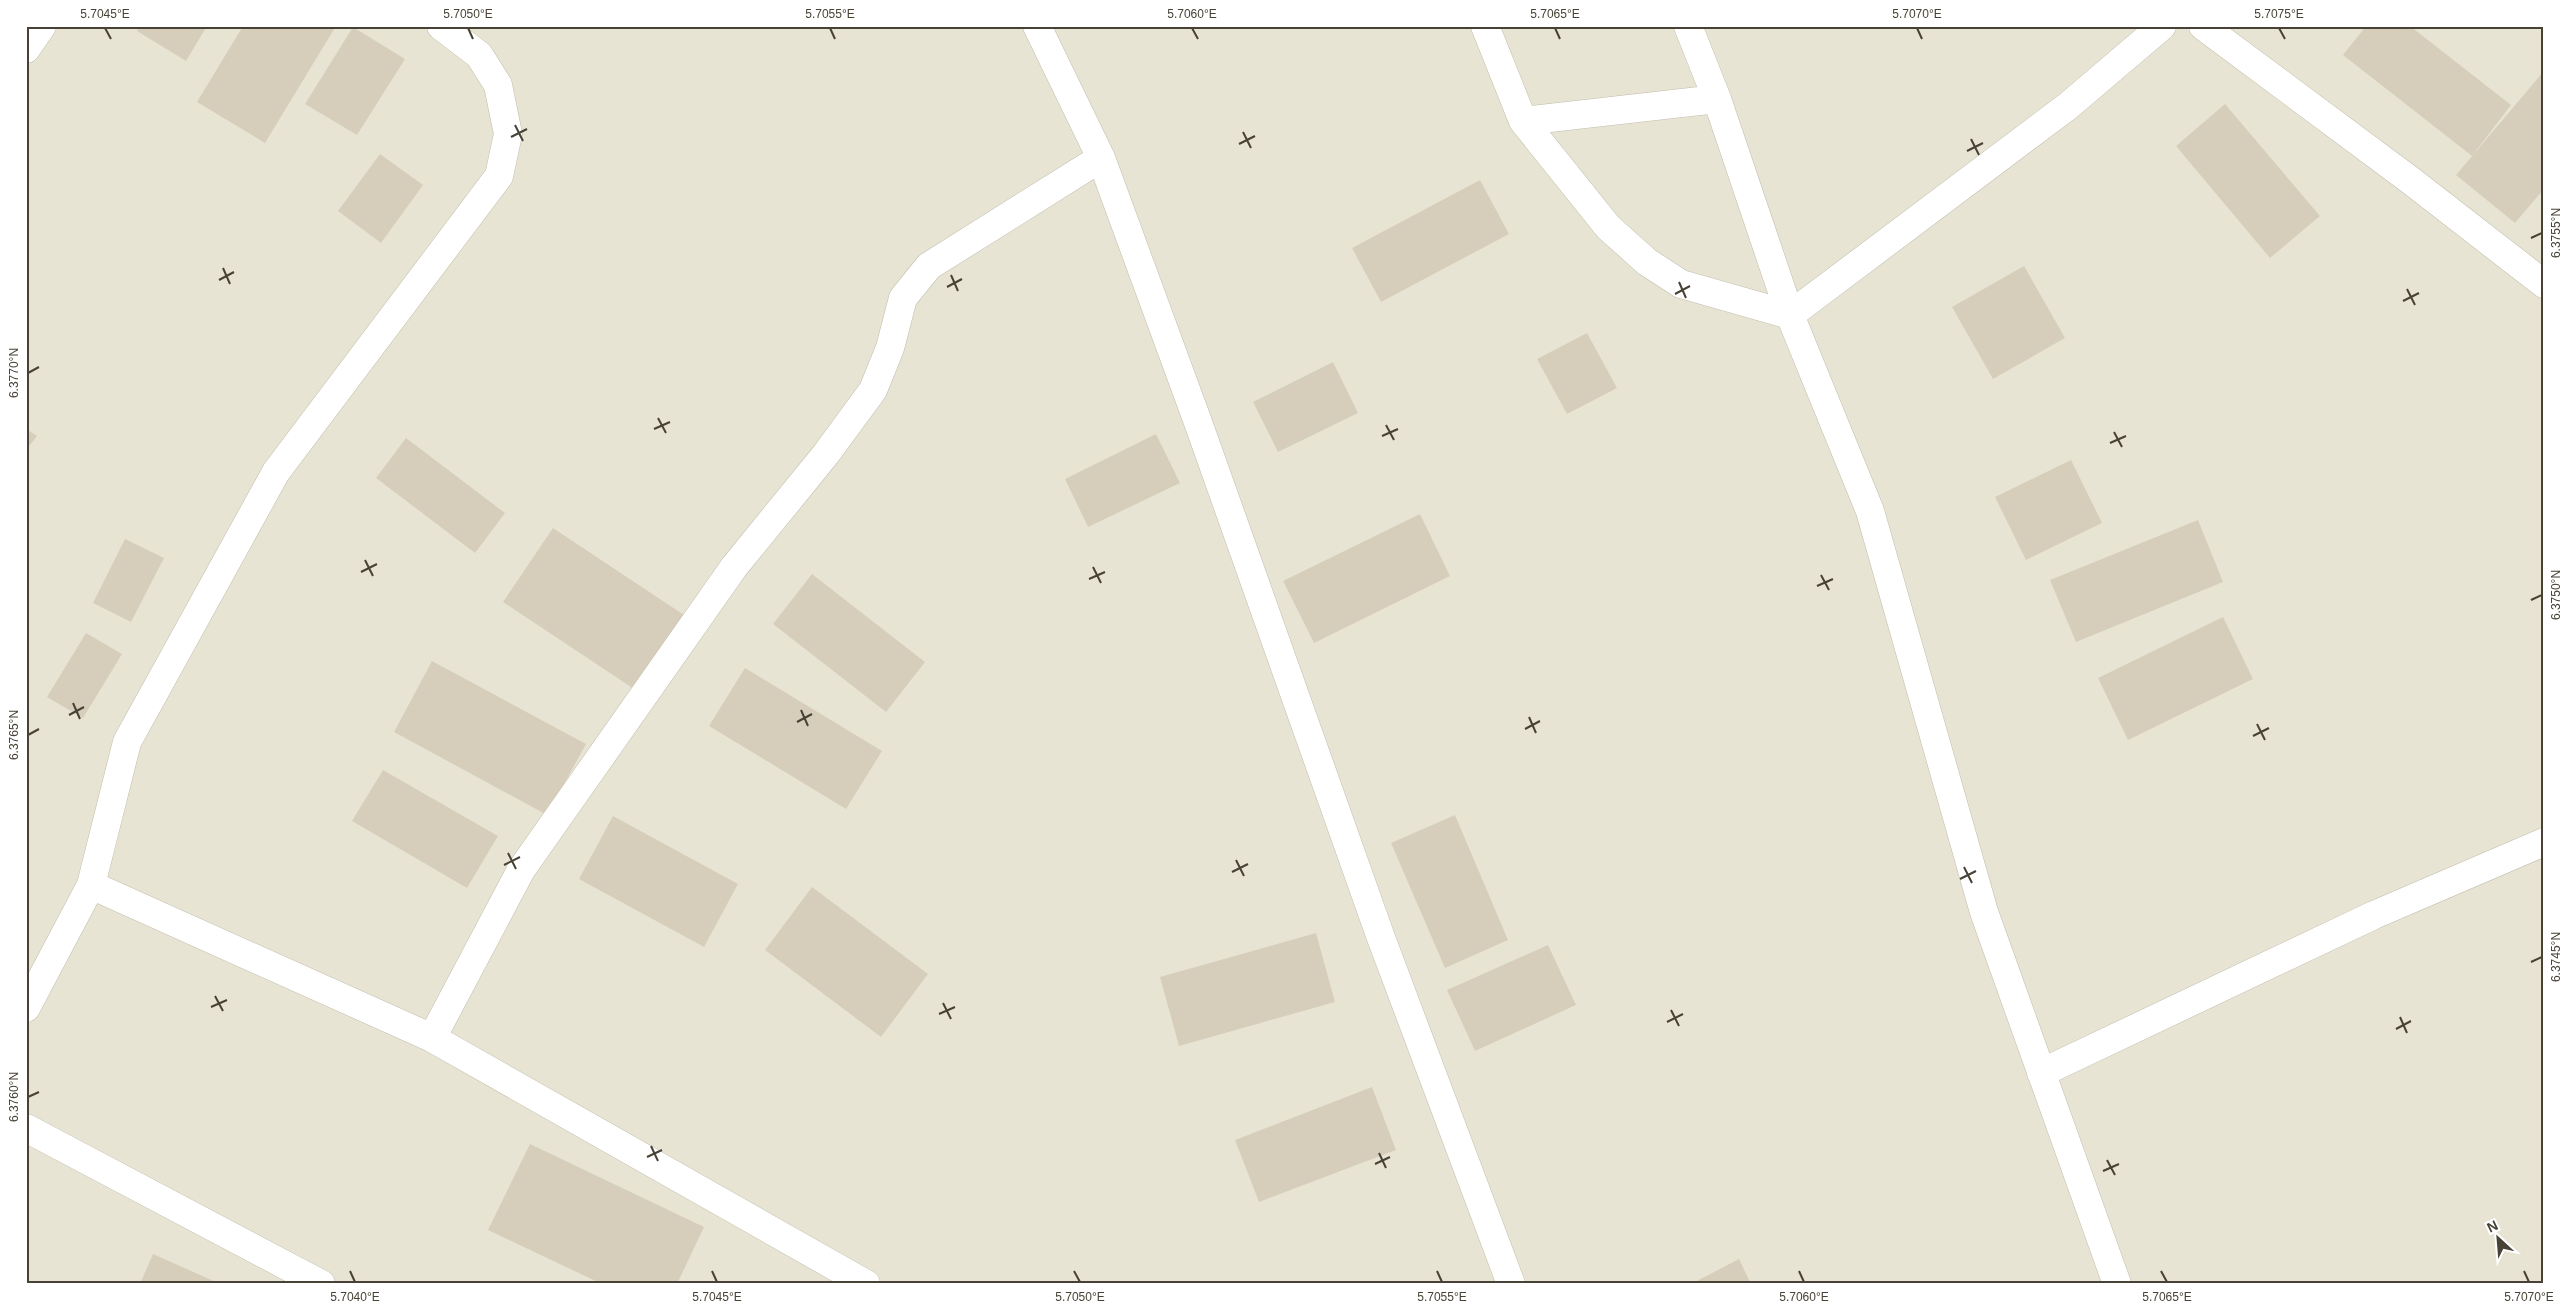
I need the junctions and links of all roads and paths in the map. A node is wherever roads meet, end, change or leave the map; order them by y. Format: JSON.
{"nodes":[{"id":1,"x":42,"y":26,"type":"edge"},
{"id":2,"x":441,"y":26,"type":"edge"},
{"id":3,"x":1037,"y":26,"type":"edge"},
{"id":4,"x":1485,"y":26,"type":"edge"},
{"id":5,"x":1688,"y":26,"type":"edge"},
{"id":6,"x":2162,"y":26,"type":"edge"},
{"id":7,"x":2203,"y":26,"type":"edge"},
{"id":8,"x":26,"y":49,"type":"edge"},
{"id":9,"x":1716,"y":99,"type":"junction"},
{"id":10,"x":1523,"y":120,"type":"junction"},
{"id":11,"x":1101,"y":158,"type":"junction"},
{"id":12,"x":2544,"y":284,"type":"edge"},
{"id":13,"x":1790,"y":315,"type":"junction"},
{"id":14,"x":2544,"y":842,"type":"edge"},
{"id":15,"x":91,"y":885,"type":"junction"},
{"id":16,"x":26,"y":1008,"type":"edge"},
{"id":17,"x":432,"y":1038,"type":"junction"},
{"id":18,"x":2041,"y":1072,"type":"junction"},
{"id":19,"x":26,"y":1128,"type":"edge"},
{"id":20,"x":320,"y":1284,"type":"edge"},
{"id":21,"x":866,"y":1284,"type":"edge"},
{"id":22,"x":1511,"y":1284,"type":"edge"},
{"id":23,"x":2117,"y":1284,"type":"edge"}],
"edges":[{"from":1,"to":8,"type":"street"},
{"from":2,"to":15,"type":"street"},
{"from":3,"to":11,"type":"street"},
{"from":4,"to":10,"type":"street"},
{"from":5,"to":9,"type":"street"},
{"from":6,"to":13,"type":"street"},
{"from":7,"to":12,"type":"street"},
{"from":9,"to":10,"type":"street"},
{"from":9,"to":13,"type":"street"},
{"from":10,"to":13,"type":"street"},
{"from":11,"to":17,"type":"street"},
{"from":11,"to":22,"type":"street"},
{"from":13,"to":18,"type":"street"},
{"from":14,"to":18,"type":"street"},
{"from":15,"to":16,"type":"street"},
{"from":15,"to":17,"type":"street"},
{"from":17,"to":21,"type":"street"},
{"from":18,"to":23,"type":"street"},
{"from":19,"to":20,"type":"street"}]}
